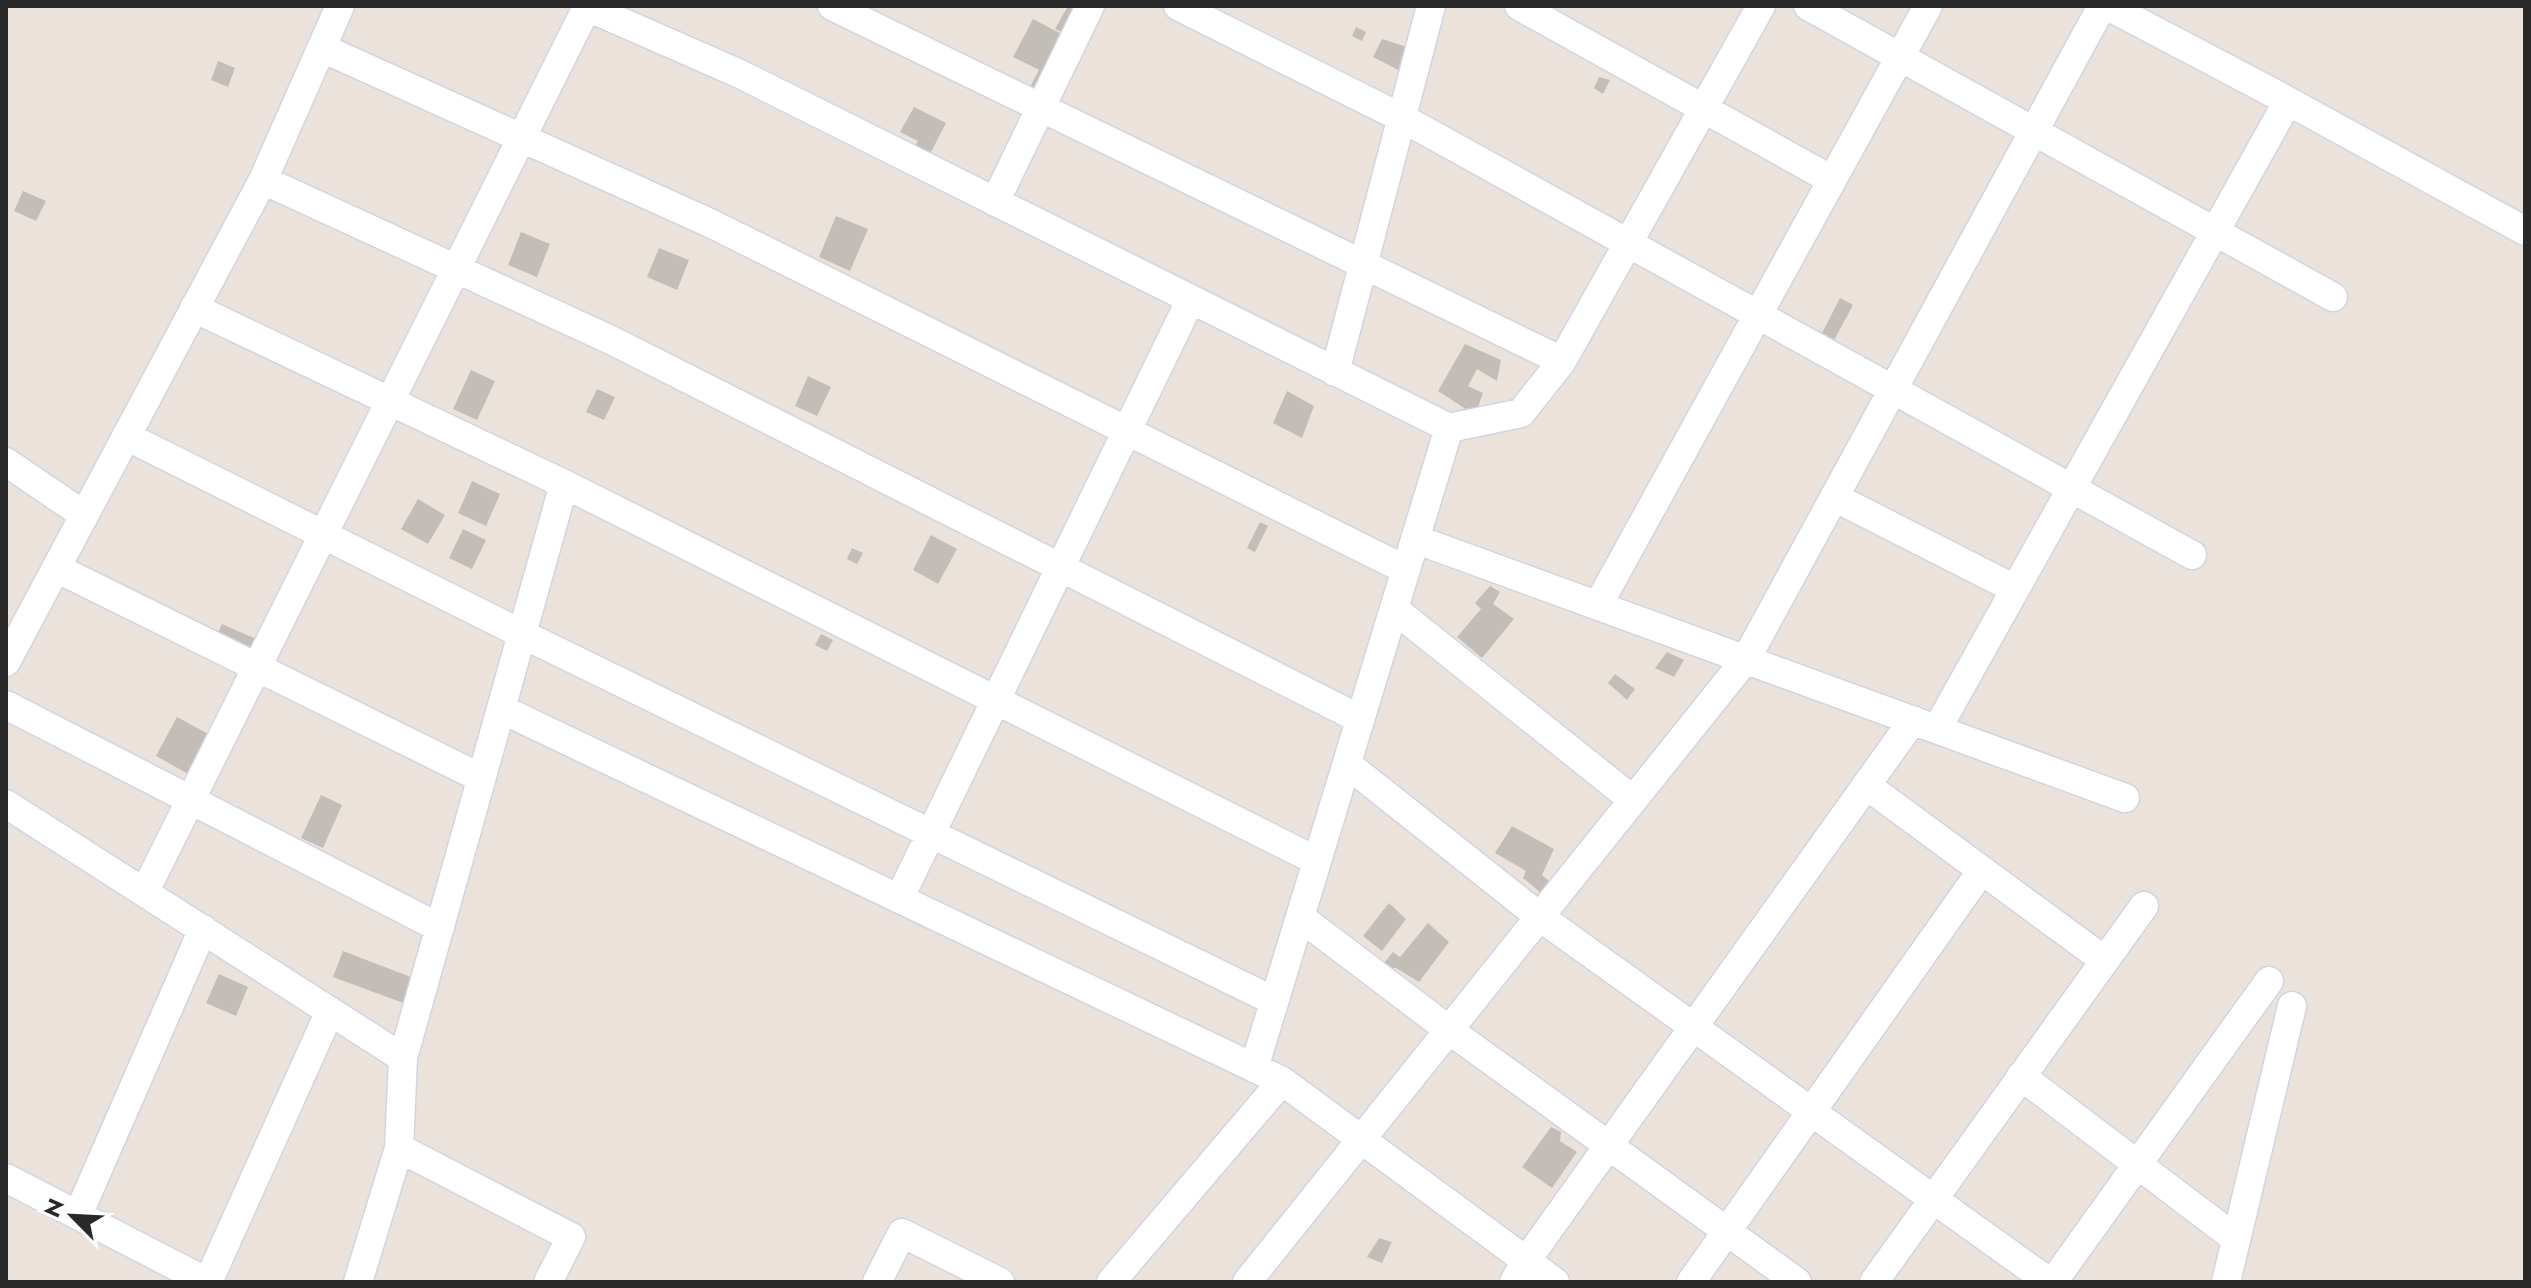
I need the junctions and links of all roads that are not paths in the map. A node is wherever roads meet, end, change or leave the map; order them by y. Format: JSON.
{"nodes":[{"id":1,"x":340,"y":6,"type":"edge"},
{"id":2,"x":586,"y":6,"type":"edge"},
{"id":3,"x":832,"y":6,"type":"edge"},
{"id":4,"x":1090,"y":6,"type":"edge"},
{"id":5,"x":1178,"y":6,"type":"edge"},
{"id":6,"x":1431,"y":6,"type":"edge"},
{"id":7,"x":1519,"y":6,"type":"edge"},
{"id":8,"x":1761,"y":6,"type":"edge"},
{"id":9,"x":1808,"y":6,"type":"edge"},
{"id":10,"x":1928,"y":6,"type":"edge"},
{"id":11,"x":2102,"y":6,"type":"edge"},
{"id":12,"x":2108,"y":6,"type":"edge"},
{"id":13,"x":322,"y":48,"type":"junction"},
{"id":14,"x":1900,"y":57,"type":"junction"},
{"id":15,"x":2288,"y":101,"type":"junction"},
{"id":16,"x":1041,"y":108,"type":"junction"},
{"id":17,"x":1704,"y":109,"type":"junction"},
{"id":18,"x":1402,"y":118,"type":"junction"},
{"id":19,"x":2034,"y":131,"type":"junction"},
{"id":20,"x":522,"y":138,"type":"junction"},
{"id":21,"x":263,"y":180,"type":"junction"},
{"id":22,"x":1832,"y":180,"type":"junction"},
{"id":23,"x":995,"y":202,"type":"junction"},
{"id":24,"x":2525,"y":231,"type":"edge"},
{"id":25,"x":2215,"y":232,"type":"junction"},
{"id":26,"x":1629,"y":243,"type":"junction"},
{"id":27,"x":1363,"y":265,"type":"junction"},
{"id":28,"x":456,"y":269,"type":"junction"},
{"id":29,"x":2333,"y":297,"type":"dead end"},
{"id":30,"x":1191,"y":299,"type":"junction"},
{"id":31,"x":194,"y":308,"type":"junction"},
{"id":32,"x":1758,"y":315,"type":"junction"},
{"id":33,"x":1562,"y":361,"type":"junction"},
{"id":34,"x":1335,"y":372,"type":"junction"},
{"id":35,"x":1893,"y":389,"type":"junction"},
{"id":36,"x":390,"y":401,"type":"junction"},
{"id":37,"x":1449,"y":428,"type":"junction"},
{"id":38,"x":1127,"y":431,"type":"junction"},
{"id":39,"x":126,"y":436,"type":"junction"},
{"id":40,"x":6,"y":462,"type":"edge"},
{"id":41,"x":564,"y":484,"type":"junction"},
{"id":42,"x":2072,"y":488,"type":"junction"},
{"id":43,"x":1834,"y":497,"type":"junction"},
{"id":44,"x":84,"y":515,"type":"junction"},
{"id":45,"x":323,"y":534,"type":"junction"},
{"id":46,"x":1415,"y":539,"type":"junction"},
{"id":47,"x":2192,"y":555,"type":"dead end"},
{"id":48,"x":1061,"y":567,"type":"junction"},
{"id":49,"x":56,"y":568,"type":"junction"},
{"id":50,"x":1406,"y":570,"type":"junction"},
{"id":51,"x":2015,"y":589,"type":"junction"},
{"id":52,"x":1598,"y":605,"type":"junction"},
{"id":53,"x":1394,"y":609,"type":"junction"},
{"id":54,"x":522,"y":634,"type":"junction"},
{"id":55,"x":8,"y":651,"type":"edge"},
{"id":56,"x":1746,"y":659,"type":"junction"},
{"id":57,"x":257,"y":667,"type":"junction"},
{"id":58,"x":996,"y":700,"type":"junction"},
{"id":59,"x":6,"y":705,"type":"edge"},
{"id":60,"x":501,"y":709,"type":"junction"},
{"id":61,"x":1360,"y":719,"type":"junction"},
{"id":62,"x":1925,"y":724,"type":"junction"},
{"id":63,"x":1347,"y":764,"type":"junction"},
{"id":64,"x":481,"y":778,"type":"junction"},
{"id":65,"x":1866,"y":785,"type":"junction"},
{"id":66,"x":2125,"y":798,"type":"dead end"},
{"id":67,"x":190,"y":800,"type":"junction"},
{"id":68,"x":1633,"y":800,"type":"junction"},
{"id":69,"x":6,"y":804,"type":"edge"},
{"id":70,"x":931,"y":833,"type":"junction"},
{"id":71,"x":1317,"y":861,"type":"junction"},
{"id":72,"x":1982,"y":870,"type":"junction"},
{"id":73,"x":145,"y":891,"type":"junction"},
{"id":74,"x":899,"y":899,"type":"junction"},
{"id":75,"x":2144,"y":906,"type":"dead end"},
{"id":76,"x":1300,"y":917,"type":"junction"},
{"id":77,"x":1540,"y":917,"type":"junction"},
{"id":78,"x":440,"y":928,"type":"junction"},
{"id":79,"x":203,"y":929,"type":"junction"},
{"id":80,"x":2104,"y":960,"type":"junction"},
{"id":81,"x":2269,"y":981,"type":"dead end"},
{"id":82,"x":1274,"y":1001,"type":"junction"},
{"id":83,"x":2292,"y":1006,"type":"dead end"},
{"id":84,"x":330,"y":1011,"type":"junction"},
{"id":85,"x":1693,"y":1027,"type":"junction"},
{"id":86,"x":1449,"y":1030,"type":"junction"},
{"id":87,"x":403,"y":1058,"type":"junction"},
{"id":88,"x":1254,"y":1068,"type":"junction"},
{"id":89,"x":2021,"y":1076,"type":"junction"},
{"id":90,"x":1282,"y":1081,"type":"junction"},
{"id":91,"x":1812,"y":1112,"type":"junction"},
{"id":92,"x":1361,"y":1140,"type":"junction"},
{"id":93,"x":1608,"y":1145,"type":"junction"},
{"id":94,"x":399,"y":1148,"type":"junction"},
{"id":95,"x":2138,"y":1164,"type":"junction"},
{"id":96,"x":6,"y":1178,"type":"edge"},
{"id":97,"x":1933,"y":1199,"type":"junction"},
{"id":98,"x":78,"y":1215,"type":"junction"},
{"id":99,"x":1727,"y":1231,"type":"junction"},
{"id":100,"x":2236,"y":1239,"type":"junction"},
{"id":101,"x":1520,"y":1271,"type":"edge"},
{"id":102,"x":208,"y":1282,"type":"edge"},
{"id":103,"x":358,"y":1282,"type":"edge"},
{"id":104,"x":548,"y":1282,"type":"edge"},
{"id":105,"x":877,"y":1282,"type":"edge"},
{"id":106,"x":1000,"y":1282,"type":"edge"},
{"id":107,"x":1111,"y":1282,"type":"edge"},
{"id":108,"x":1247,"y":1282,"type":"edge"},
{"id":109,"x":1555,"y":1282,"type":"edge"},
{"id":110,"x":1691,"y":1282,"type":"edge"},
{"id":111,"x":1797,"y":1282,"type":"edge"},
{"id":112,"x":1874,"y":1282,"type":"edge"},
{"id":113,"x":2051,"y":1282,"type":"edge"},
{"id":114,"x":2226,"y":1282,"type":"edge"}],
"edges":[{"from":1,"to":13,"type":"street"},
{"from":2,"to":20,"type":"street"},
{"from":2,"to":23,"type":"street"},
{"from":3,"to":16,"type":"street"},
{"from":4,"to":16,"type":"street"},
{"from":5,"to":18,"type":"street"},
{"from":6,"to":18,"type":"street"},
{"from":7,"to":17,"type":"street"},
{"from":8,"to":17,"type":"street"},
{"from":9,"to":14,"type":"street"},
{"from":10,"to":14,"type":"street"},
{"from":11,"to":19,"type":"street"},
{"from":12,"to":15,"type":"street"},
{"from":13,"to":20,"type":"street"},
{"from":13,"to":21,"type":"street"},
{"from":14,"to":19,"type":"street"},
{"from":14,"to":22,"type":"street"},
{"from":15,"to":24,"type":"street"},
{"from":15,"to":25,"type":"street"},
{"from":16,"to":23,"type":"street"},
{"from":16,"to":27,"type":"street"},
{"from":17,"to":22,"type":"street"},
{"from":17,"to":26,"type":"street"},
{"from":18,"to":26,"type":"street"},
{"from":18,"to":27,"type":"street"},
{"from":19,"to":25,"type":"street"},
{"from":19,"to":35,"type":"street"},
{"from":20,"to":28,"type":"street"},
{"from":20,"to":38,"type":"street"},
{"from":21,"to":28,"type":"street"},
{"from":21,"to":31,"type":"street"},
{"from":22,"to":32,"type":"street"},
{"from":23,"to":30,"type":"street"},
{"from":25,"to":29,"type":"street"},
{"from":25,"to":42,"type":"street"},
{"from":26,"to":32,"type":"street"},
{"from":26,"to":33,"type":"street"},
{"from":27,"to":33,"type":"street"},
{"from":27,"to":34,"type":"street"},
{"from":28,"to":36,"type":"street"},
{"from":28,"to":48,"type":"street"},
{"from":30,"to":34,"type":"street"},
{"from":30,"to":38,"type":"street"},
{"from":31,"to":36,"type":"street"},
{"from":31,"to":39,"type":"street"},
{"from":32,"to":35,"type":"street"},
{"from":32,"to":52,"type":"street"},
{"from":33,"to":37,"type":"street"},
{"from":34,"to":37,"type":"street"},
{"from":35,"to":42,"type":"street"},
{"from":35,"to":43,"type":"street"},
{"from":36,"to":41,"type":"street"},
{"from":36,"to":45,"type":"street"},
{"from":37,"to":46,"type":"street"},
{"from":38,"to":48,"type":"street"},
{"from":38,"to":50,"type":"street"},
{"from":39,"to":44,"type":"street"},
{"from":39,"to":45,"type":"street"},
{"from":40,"to":44,"type":"street"},
{"from":41,"to":54,"type":"street"},
{"from":41,"to":58,"type":"street"},
{"from":42,"to":47,"type":"street"},
{"from":42,"to":51,"type":"street"},
{"from":43,"to":51,"type":"street"},
{"from":43,"to":56,"type":"street"},
{"from":44,"to":49,"type":"street"},
{"from":45,"to":54,"type":"street"},
{"from":45,"to":57,"type":"street"},
{"from":46,"to":50,"type":"street"},
{"from":46,"to":52,"type":"street"},
{"from":48,"to":58,"type":"street"},
{"from":48,"to":61,"type":"street"},
{"from":49,"to":55,"type":"street"},
{"from":49,"to":57,"type":"street"},
{"from":50,"to":53,"type":"street"},
{"from":51,"to":62,"type":"street"},
{"from":52,"to":56,"type":"street"},
{"from":53,"to":61,"type":"street"},
{"from":53,"to":68,"type":"street"},
{"from":54,"to":60,"type":"street"},
{"from":54,"to":70,"type":"street"},
{"from":56,"to":62,"type":"street"},
{"from":56,"to":68,"type":"street"},
{"from":57,"to":64,"type":"street"},
{"from":57,"to":67,"type":"street"},
{"from":58,"to":70,"type":"street"},
{"from":58,"to":71,"type":"street"},
{"from":59,"to":67,"type":"street"},
{"from":60,"to":64,"type":"street"},
{"from":60,"to":74,"type":"street"},
{"from":61,"to":63,"type":"street"},
{"from":62,"to":65,"type":"street"},
{"from":62,"to":66,"type":"street"},
{"from":63,"to":71,"type":"street"},
{"from":63,"to":77,"type":"street"},
{"from":64,"to":78,"type":"street"},
{"from":65,"to":72,"type":"street"},
{"from":65,"to":85,"type":"street"},
{"from":67,"to":73,"type":"street"},
{"from":67,"to":78,"type":"street"},
{"from":68,"to":77,"type":"street"},
{"from":69,"to":73,"type":"street"},
{"from":70,"to":74,"type":"street"},
{"from":70,"to":82,"type":"street"},
{"from":71,"to":76,"type":"street"},
{"from":72,"to":80,"type":"street"},
{"from":72,"to":91,"type":"street"},
{"from":73,"to":79,"type":"street"},
{"from":74,"to":88,"type":"street"},
{"from":75,"to":80,"type":"street"},
{"from":76,"to":82,"type":"street"},
{"from":76,"to":86,"type":"street"},
{"from":77,"to":85,"type":"street"},
{"from":77,"to":86,"type":"street"},
{"from":78,"to":87,"type":"street"},
{"from":79,"to":84,"type":"street"},
{"from":79,"to":98,"type":"street"},
{"from":80,"to":89,"type":"street"},
{"from":81,"to":95,"type":"street"},
{"from":82,"to":88,"type":"street"},
{"from":83,"to":100,"type":"street"},
{"from":84,"to":87,"type":"street"},
{"from":84,"to":102,"type":"street"},
{"from":85,"to":91,"type":"street"},
{"from":85,"to":93,"type":"street"},
{"from":86,"to":92,"type":"street"},
{"from":86,"to":93,"type":"street"},
{"from":87,"to":94,"type":"street"},
{"from":88,"to":90,"type":"street"},
{"from":89,"to":95,"type":"street"},
{"from":89,"to":97,"type":"street"},
{"from":90,"to":92,"type":"street"},
{"from":90,"to":107,"type":"street"},
{"from":91,"to":97,"type":"street"},
{"from":91,"to":99,"type":"street"},
{"from":92,"to":101,"type":"street"},
{"from":92,"to":108,"type":"street"},
{"from":93,"to":99,"type":"street"},
{"from":93,"to":101,"type":"street"},
{"from":94,"to":103,"type":"street"},
{"from":94,"to":104,"type":"street"},
{"from":95,"to":100,"type":"street"},
{"from":95,"to":113,"type":"street"},
{"from":96,"to":98,"type":"street"},
{"from":97,"to":112,"type":"street"},
{"from":97,"to":113,"type":"street"},
{"from":98,"to":102,"type":"street"},
{"from":99,"to":110,"type":"street"},
{"from":99,"to":111,"type":"street"},
{"from":100,"to":114,"type":"street"},
{"from":101,"to":109,"type":"street"},
{"from":105,"to":106,"type":"street"}]}
